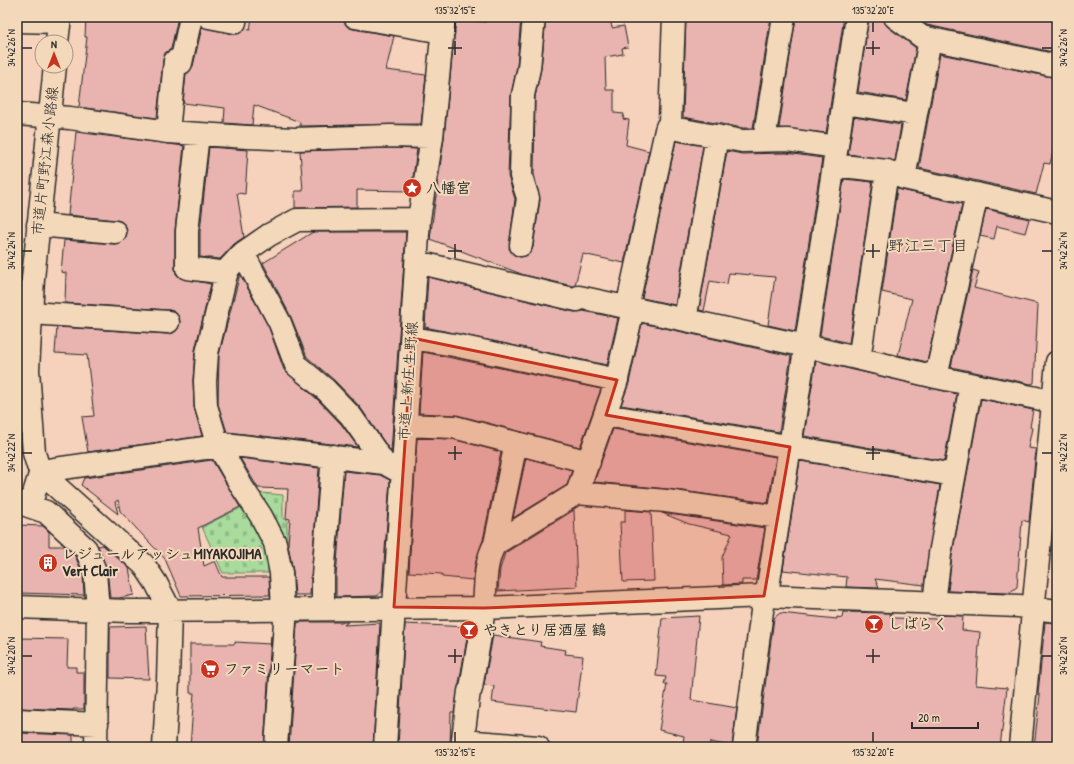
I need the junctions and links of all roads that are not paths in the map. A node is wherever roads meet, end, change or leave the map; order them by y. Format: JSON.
{"nodes":[{"id":1,"x":191,"y":17,"type":"edge"},
{"id":2,"x":210,"y":17,"type":"edge"},
{"id":3,"x":236,"y":17,"type":"edge"},
{"id":4,"x":355,"y":17,"type":"edge"},
{"id":5,"x":534,"y":17,"type":"edge"},
{"id":6,"x":674,"y":17,"type":"edge"},
{"id":7,"x":784,"y":17,"type":"edge"},
{"id":8,"x":857,"y":17,"type":"edge"},
{"id":9,"x":895,"y":17,"type":"edge"},
{"id":10,"x":17,"y":21,"type":"edge"},
{"id":11,"x":444,"y":25,"type":"edge"},
{"id":12,"x":59,"y":27,"type":"edge"},
{"id":13,"x":930,"y":39,"type":"junction"},
{"id":14,"x":1057,"y":66,"type":"edge"},
{"id":15,"x":54,"y":74,"type":"edge"},
{"id":16,"x":844,"y":103,"type":"junction"},
{"id":17,"x":17,"y":114,"type":"edge"},
{"id":18,"x":915,"y":114,"type":"junction"},
{"id":19,"x":50,"y":118,"type":"junction"},
{"id":20,"x":667,"y":127,"type":"junction"},
{"id":21,"x":168,"y":132,"type":"junction"},
{"id":22,"x":198,"y":134,"type":"junction"},
{"id":23,"x":717,"y":136,"type":"junction"},
{"id":24,"x":432,"y":137,"type":"junction"},
{"id":25,"x":764,"y":140,"type":"junction"},
{"id":26,"x":835,"y":156,"type":"junction"},
{"id":27,"x":896,"y":175,"type":"junction"},
{"id":28,"x":977,"y":194,"type":"junction"},
{"id":29,"x":1057,"y":212,"type":"edge"},
{"id":30,"x":419,"y":219,"type":"junction"},
{"id":31,"x":38,"y":224,"type":"junction"},
{"id":32,"x":115,"y":232,"type":"dead end"},
{"id":33,"x":521,"y":245,"type":"dead end"},
{"id":34,"x":242,"y":253,"type":"junction"},
{"id":35,"x":416,"y":262,"type":"junction"},
{"id":36,"x":226,"y":273,"type":"junction"},
{"id":37,"x":630,"y":309,"type":"junction"},
{"id":38,"x":30,"y":314,"type":"junction"},
{"id":39,"x":685,"y":320,"type":"junction"},
{"id":40,"x":168,"y":322,"type":"dead end"},
{"id":41,"x":412,"y":338,"type":"junction"},
{"id":42,"x":806,"y":346,"type":"junction"},
{"id":43,"x":857,"y":358,"type":"junction"},
{"id":44,"x":1057,"y":362,"type":"edge"},
{"id":45,"x":936,"y":377,"type":"junction"},
{"id":46,"x":617,"y":380,"type":"junction"},
{"id":47,"x":971,"y":385,"type":"junction"},
{"id":48,"x":1055,"y":404,"type":"edge"},
{"id":49,"x":606,"y":415,"type":"junction"},
{"id":50,"x":405,"y":425,"type":"junction"},
{"id":51,"x":516,"y":443,"type":"junction"},
{"id":52,"x":218,"y":444,"type":"junction"},
{"id":53,"x":790,"y":447,"type":"junction"},
{"id":54,"x":333,"y":456,"type":"junction"},
{"id":55,"x":589,"y":462,"type":"junction"},
{"id":56,"x":393,"y":468,"type":"junction"},
{"id":57,"x":41,"y":471,"type":"junction"},
{"id":58,"x":954,"y":475,"type":"junction"},
{"id":59,"x":577,"y":493,"type":"junction"},
{"id":60,"x":24,"y":504,"type":"edge"},
{"id":61,"x":779,"y":517,"type":"junction"},
{"id":62,"x":495,"y":544,"type":"junction"},
{"id":63,"x":764,"y":596,"type":"junction"},
{"id":64,"x":934,"y":603,"type":"junction"},
{"id":65,"x":17,"y":607,"type":"edge"},
{"id":66,"x":394,"y":607,"type":"junction"},
{"id":67,"x":323,"y":608,"type":"junction"},
{"id":68,"x":484,"y":608,"type":"junction"},
{"id":69,"x":1033,"y":608,"type":"junction"},
{"id":70,"x":282,"y":609,"type":"junction"},
{"id":71,"x":170,"y":610,"type":"junction"},
{"id":72,"x":98,"y":611,"type":"junction"},
{"id":73,"x":1057,"y":611,"type":"edge"},
{"id":74,"x":17,"y":720,"type":"edge"},
{"id":75,"x":97,"y":724,"type":"junction"},
{"id":76,"x":462,"y":744,"type":"edge"},
{"id":77,"x":96,"y":747,"type":"edge"},
{"id":78,"x":164,"y":747,"type":"edge"},
{"id":79,"x":276,"y":747,"type":"edge"},
{"id":80,"x":385,"y":747,"type":"edge"},
{"id":81,"x":538,"y":747,"type":"edge"},
{"id":82,"x":744,"y":747,"type":"edge"},
{"id":83,"x":1020,"y":747,"type":"edge"}],
"edges":[{"from":1,"to":21,"type":"street"},
{"from":2,"to":3,"type":"street"},
{"from":4,"to":11,"type":"street"},
{"from":5,"to":33,"type":"street"},
{"from":6,"to":20,"type":"street"},
{"from":7,"to":25,"type":"street"},
{"from":8,"to":16,"type":"street"},
{"from":9,"to":13,"type":"street"},
{"from":10,"to":12,"type":"street"},
{"from":11,"to":24,"type":"street","name":"市道上新庄生野線"},
{"from":13,"to":14,"type":"street"},
{"from":13,"to":18,"type":"street"},
{"from":15,"to":19,"type":"street","name":"市道片町野江森小路線"},
{"from":16,"to":18,"type":"street"},
{"from":16,"to":26,"type":"street"},
{"from":17,"to":19,"type":"street"},
{"from":18,"to":27,"type":"street"},
{"from":19,"to":21,"type":"street"},
{"from":19,"to":31,"type":"street","name":"市道片町野江森小路線"},
{"from":20,"to":23,"type":"street"},
{"from":20,"to":37,"type":"street"},
{"from":21,"to":22,"type":"street"},
{"from":22,"to":24,"type":"street"},
{"from":22,"to":36,"type":"street"},
{"from":23,"to":25,"type":"street"},
{"from":23,"to":39,"type":"street"},
{"from":24,"to":30,"type":"street","name":"市道上新庄生野線"},
{"from":25,"to":26,"type":"street"},
{"from":26,"to":27,"type":"street"},
{"from":26,"to":42,"type":"street"},
{"from":27,"to":28,"type":"street"},
{"from":27,"to":43,"type":"street"},
{"from":28,"to":29,"type":"street"},
{"from":28,"to":45,"type":"street"},
{"from":30,"to":34,"type":"street"},
{"from":30,"to":35,"type":"street","name":"市道上新庄生野線"},
{"from":31,"to":32,"type":"street"},
{"from":31,"to":38,"type":"street","name":"市道片町野江森小路線"},
{"from":34,"to":36,"type":"street"},
{"from":34,"to":56,"type":"street"},
{"from":35,"to":37,"type":"street"},
{"from":35,"to":41,"type":"street","name":"市道上新庄生野線"},
{"from":36,"to":52,"type":"street"},
{"from":37,"to":39,"type":"street"},
{"from":37,"to":46,"type":"street"},
{"from":38,"to":40,"type":"street"},
{"from":38,"to":57,"type":"street","name":"市道片町野江森小路線"},
{"from":39,"to":42,"type":"street"},
{"from":41,"to":46,"type":"street"},
{"from":41,"to":50,"type":"street","name":"市道上新庄生野線"},
{"from":42,"to":43,"type":"street"},
{"from":42,"to":53,"type":"street"},
{"from":43,"to":45,"type":"street"},
{"from":44,"to":48,"type":"street"},
{"from":45,"to":47,"type":"street"},
{"from":46,"to":49,"type":"street"},
{"from":47,"to":48,"type":"street"},
{"from":47,"to":58,"type":"street"},
{"from":48,"to":69,"type":"street"},
{"from":49,"to":53,"type":"street"},
{"from":49,"to":55,"type":"street"},
{"from":50,"to":51,"type":"street"},
{"from":50,"to":56,"type":"street","name":"市道上新庄生野線"},
{"from":51,"to":55,"type":"street"},
{"from":51,"to":62,"type":"street"},
{"from":52,"to":54,"type":"street"},
{"from":52,"to":57,"type":"street"},
{"from":52,"to":70,"type":"street"},
{"from":53,"to":58,"type":"street"},
{"from":53,"to":61,"type":"street"},
{"from":54,"to":56,"type":"street"},
{"from":54,"to":67,"type":"street"},
{"from":55,"to":59,"type":"street"},
{"from":56,"to":66,"type":"street","name":"市道上新庄生野線"},
{"from":57,"to":60,"type":"street"},
{"from":57,"to":71,"type":"street"},
{"from":58,"to":64,"type":"street"},
{"from":59,"to":61,"type":"street"},
{"from":59,"to":62,"type":"street"},
{"from":60,"to":72,"type":"street"},
{"from":61,"to":63,"type":"street"},
{"from":62,"to":68,"type":"street"},
{"from":63,"to":64,"type":"street"},
{"from":63,"to":68,"type":"street"},
{"from":63,"to":82,"type":"street"},
{"from":64,"to":69,"type":"street"},
{"from":65,"to":72,"type":"street"},
{"from":66,"to":67,"type":"street"},
{"from":66,"to":68,"type":"street"},
{"from":66,"to":80,"type":"street","name":"市道上新庄生野線"},
{"from":67,"to":70,"type":"street"},
{"from":68,"to":76,"type":"street"},
{"from":69,"to":73,"type":"street"},
{"from":69,"to":83,"type":"street"},
{"from":70,"to":71,"type":"street"},
{"from":70,"to":79,"type":"street"},
{"from":71,"to":72,"type":"street"},
{"from":71,"to":78,"type":"street"},
{"from":72,"to":75,"type":"street"},
{"from":74,"to":75,"type":"street"},
{"from":75,"to":77,"type":"street"},
{"from":76,"to":81,"type":"street"}]}
